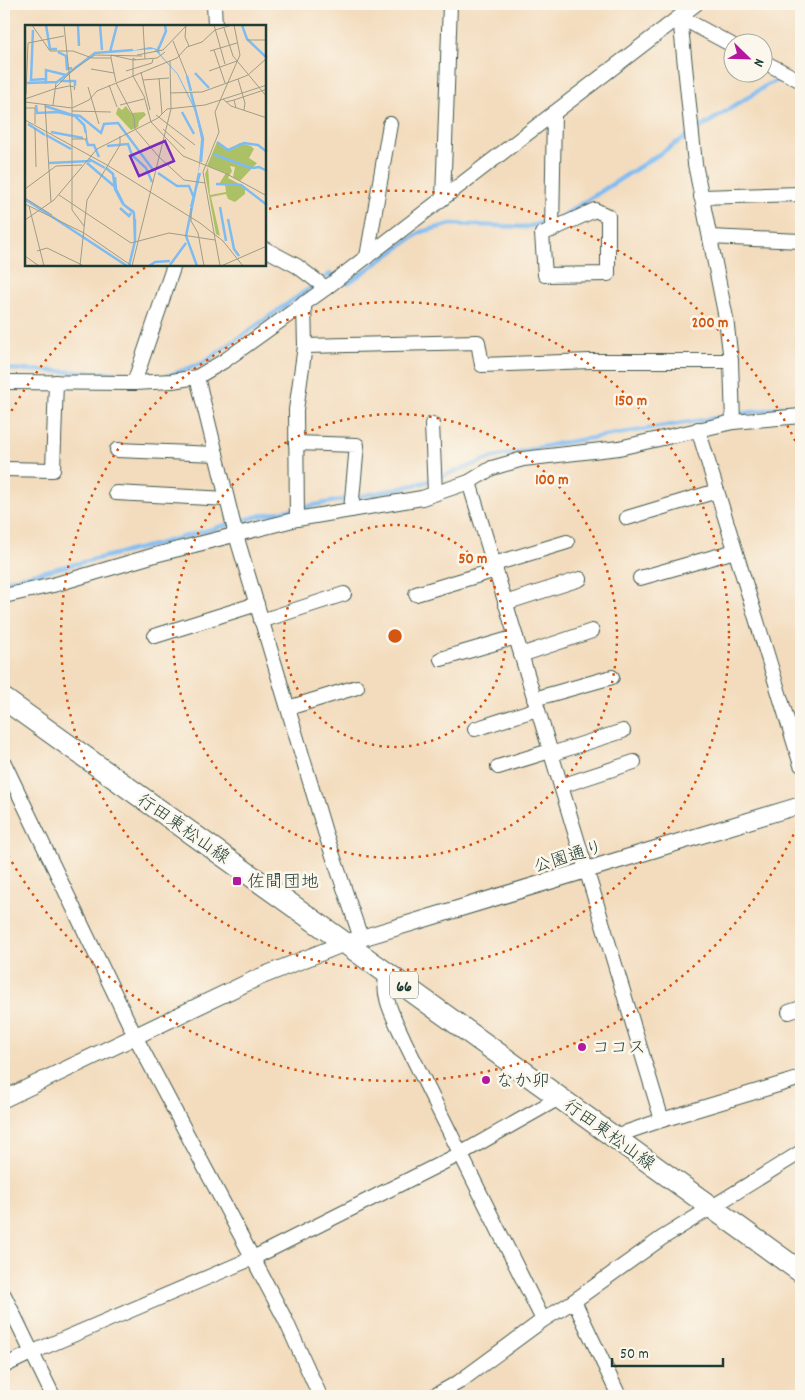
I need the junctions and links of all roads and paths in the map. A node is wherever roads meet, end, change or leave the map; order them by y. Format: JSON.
{"nodes":[{"id":1,"x":214,"y":4,"type":"edge"},
{"id":2,"x":450,"y":4,"type":"edge"},
{"id":3,"x":696,"y":4,"type":"edge"},
{"id":4,"x":680,"y":16,"type":"junction"},
{"id":5,"x":215,"y":25,"type":"edge"},
{"id":6,"x":722,"y":39,"type":"edge"},
{"id":7,"x":772,"y":66,"type":"edge"},
{"id":8,"x":801,"y":81,"type":"edge"},
{"id":9,"x":554,"y":113,"type":"junction"},
{"id":10,"x":390,"y":124,"type":"dead end"},
{"id":11,"x":801,"y":194,"type":"edge"},
{"id":12,"x":702,"y":197,"type":"junction"},
{"id":13,"x":443,"y":198,"type":"junction"},
{"id":14,"x":552,"y":230,"type":"junction"},
{"id":15,"x":710,"y":237,"type":"junction"},
{"id":16,"x":801,"y":241,"type":"edge"},
{"id":17,"x":266,"y":250,"type":"edge"},
{"id":18,"x":367,"y":257,"type":"junction"},
{"id":19,"x":174,"y":266,"type":"edge"},
{"id":20,"x":327,"y":287,"type":"junction"},
{"id":21,"x":304,"y":303,"type":"junction"},
{"id":22,"x":306,"y":346,"type":"junction"},
{"id":23,"x":731,"y":360,"type":"junction"},
{"id":24,"x":197,"y":377,"type":"junction"},
{"id":25,"x":4,"y":382,"type":"edge"},
{"id":26,"x":56,"y":382,"type":"junction"},
{"id":27,"x":134,"y":382,"type":"junction"},
{"id":28,"x":801,"y":416,"type":"edge"},
{"id":29,"x":733,"y":422,"type":"junction"},
{"id":30,"x":432,"y":424,"type":"dead end"},
{"id":31,"x":698,"y":429,"type":"junction"},
{"id":32,"x":296,"y":443,"type":"junction"},
{"id":33,"x":117,"y":450,"type":"dead end"},
{"id":34,"x":216,"y":454,"type":"junction"},
{"id":35,"x":4,"y":469,"type":"edge"},
{"id":36,"x":469,"y":482,"type":"junction"},
{"id":37,"x":717,"y":491,"type":"junction"},
{"id":38,"x":116,"y":493,"type":"dead end"},
{"id":39,"x":434,"y":493,"type":"junction"},
{"id":40,"x":227,"y":499,"type":"junction"},
{"id":41,"x":350,"y":510,"type":"junction"},
{"id":42,"x":627,"y":518,"type":"dead end"},
{"id":43,"x":297,"y":519,"type":"junction"},
{"id":44,"x":236,"y":535,"type":"junction"},
{"id":45,"x":567,"y":542,"type":"dead end"},
{"id":46,"x":736,"y":551,"type":"junction"},
{"id":47,"x":495,"y":567,"type":"junction"},
{"id":48,"x":640,"y":578,"type":"dead end"},
{"id":49,"x":580,"y":579,"type":"dead end"},
{"id":50,"x":344,"y":594,"type":"dead end"},
{"id":51,"x":416,"y":594,"type":"dead end"},
{"id":52,"x":4,"y":596,"type":"edge"},
{"id":53,"x":505,"y":603,"type":"junction"},
{"id":54,"x":256,"y":604,"type":"junction"},
{"id":55,"x":262,"y":621,"type":"junction"},
{"id":56,"x":592,"y":631,"type":"dead end"},
{"id":57,"x":154,"y":636,"type":"dead end"},
{"id":58,"x":516,"y":637,"type":"junction"},
{"id":59,"x":521,"y":655,"type":"junction"},
{"id":60,"x":441,"y":659,"type":"dead end"},
{"id":61,"x":612,"y":677,"type":"dead end"},
{"id":62,"x":357,"y":687,"type":"dead end"},
{"id":63,"x":4,"y":700,"type":"edge"},
{"id":64,"x":536,"y":704,"type":"junction"},
{"id":65,"x":288,"y":708,"type":"junction"},
{"id":66,"x":475,"y":729,"type":"dead end"},
{"id":67,"x":623,"y":732,"type":"dead end"},
{"id":68,"x":550,"y":752,"type":"junction"},
{"id":69,"x":634,"y":762,"type":"dead end"},
{"id":70,"x":4,"y":763,"type":"edge"},
{"id":71,"x":801,"y":765,"type":"edge"},
{"id":72,"x":498,"y":767,"type":"dead end"},
{"id":73,"x":561,"y":786,"type":"junction"},
{"id":74,"x":801,"y":805,"type":"edge"},
{"id":75,"x":586,"y":872,"type":"junction"},
{"id":76,"x":353,"y":940,"type":"junction"},
{"id":77,"x":387,"y":972,"type":"junction"},
{"id":78,"x":136,"y":1036,"type":"junction"},
{"id":79,"x":801,"y":1078,"type":"edge"},
{"id":80,"x":559,"y":1098,"type":"junction"},
{"id":81,"x":4,"y":1099,"type":"edge"},
{"id":82,"x":662,"y":1120,"type":"junction"},
{"id":83,"x":616,"y":1139,"type":"junction"},
{"id":84,"x":801,"y":1152,"type":"edge"},
{"id":85,"x":460,"y":1154,"type":"junction"},
{"id":86,"x":712,"y":1208,"type":"junction"},
{"id":87,"x":253,"y":1258,"type":"junction"},
{"id":88,"x":801,"y":1272,"type":"edge"},
{"id":89,"x":4,"y":1295,"type":"edge"},
{"id":90,"x":574,"y":1301,"type":"junction"},
{"id":91,"x":542,"y":1320,"type":"junction"},
{"id":92,"x":33,"y":1352,"type":"junction"},
{"id":93,"x":4,"y":1366,"type":"edge"},
{"id":94,"x":53,"y":1396,"type":"edge"},
{"id":95,"x":320,"y":1396,"type":"edge"},
{"id":96,"x":434,"y":1396,"type":"edge"},
{"id":97,"x":619,"y":1396,"type":"edge"}],
"edges":[{"from":1,"to":5,"type":"street"},
{"from":2,"to":13,"type":"street"},
{"from":3,"to":4,"type":"street"},
{"from":4,"to":6,"type":"street"},
{"from":4,"to":9,"type":"street"},
{"from":4,"to":12,"type":"street"},
{"from":7,"to":8,"type":"street"},
{"from":9,"to":13,"type":"street"},
{"from":9,"to":14,"type":"street"},
{"from":10,"to":18,"type":"street"},
{"from":11,"to":12,"type":"street"},
{"from":12,"to":15,"type":"street"},
{"from":13,"to":18,"type":"street"},
{"from":14,"to":14,"type":"street"},
{"from":15,"to":16,"type":"street"},
{"from":15,"to":23,"type":"street"},
{"from":17,"to":20,"type":"street"},
{"from":18,"to":20,"type":"street"},
{"from":19,"to":27,"type":"street"},
{"from":20,"to":21,"type":"street"},
{"from":21,"to":22,"type":"street"},
{"from":21,"to":24,"type":"street"},
{"from":22,"to":23,"type":"street"},
{"from":22,"to":32,"type":"street"},
{"from":23,"to":29,"type":"street"},
{"from":24,"to":27,"type":"street"},
{"from":24,"to":34,"type":"street"},
{"from":25,"to":26,"type":"street"},
{"from":26,"to":27,"type":"street"},
{"from":26,"to":35,"type":"street"},
{"from":28,"to":29,"type":"street"},
{"from":29,"to":31,"type":"street"},
{"from":30,"to":39,"type":"street"},
{"from":31,"to":36,"type":"street"},
{"from":31,"to":37,"type":"street"},
{"from":32,"to":41,"type":"street"},
{"from":32,"to":43,"type":"street"},
{"from":33,"to":34,"type":"street"},
{"from":34,"to":40,"type":"street"},
{"from":36,"to":39,"type":"street"},
{"from":36,"to":47,"type":"street"},
{"from":37,"to":42,"type":"street"},
{"from":37,"to":46,"type":"street"},
{"from":38,"to":40,"type":"street"},
{"from":39,"to":41,"type":"street"},
{"from":40,"to":44,"type":"street"},
{"from":41,"to":43,"type":"street"},
{"from":43,"to":44,"type":"street"},
{"from":44,"to":52,"type":"street"},
{"from":44,"to":54,"type":"street"},
{"from":45,"to":47,"type":"street"},
{"from":46,"to":48,"type":"street"},
{"from":46,"to":71,"type":"street"},
{"from":47,"to":51,"type":"street"},
{"from":47,"to":53,"type":"street"},
{"from":49,"to":53,"type":"street"},
{"from":50,"to":55,"type":"street"},
{"from":53,"to":58,"type":"street"},
{"from":54,"to":55,"type":"street"},
{"from":54,"to":57,"type":"street"},
{"from":55,"to":65,"type":"street"},
{"from":56,"to":59,"type":"street"},
{"from":58,"to":59,"type":"street"},
{"from":58,"to":60,"type":"street"},
{"from":59,"to":64,"type":"street"},
{"from":61,"to":64,"type":"street"},
{"from":62,"to":65,"type":"street"},
{"from":63,"to":76,"type":"main road","name":"行田東松山線","number":"66"},
{"from":64,"to":66,"type":"street"},
{"from":64,"to":68,"type":"street"},
{"from":65,"to":76,"type":"street"},
{"from":67,"to":68,"type":"street"},
{"from":68,"to":72,"type":"street"},
{"from":68,"to":73,"type":"street"},
{"from":69,"to":73,"type":"street"},
{"from":70,"to":78,"type":"street"},
{"from":73,"to":75,"type":"street"},
{"from":74,"to":75,"type":"street","name":"公園通り"},
{"from":75,"to":76,"type":"street","name":"公園通り"},
{"from":75,"to":82,"type":"street"},
{"from":76,"to":77,"type":"main road","name":"行田東松山線","number":"66"},
{"from":76,"to":78,"type":"street","name":"公園通り"},
{"from":77,"to":80,"type":"main road","name":"行田東松山線","number":"66"},
{"from":77,"to":85,"type":"street"},
{"from":78,"to":81,"type":"street","name":"公園通り"},
{"from":78,"to":87,"type":"street"},
{"from":79,"to":82,"type":"street"},
{"from":80,"to":83,"type":"main road","name":"行田東松山線","number":"66"},
{"from":80,"to":85,"type":"street"},
{"from":82,"to":83,"type":"street"},
{"from":83,"to":86,"type":"main road","name":"行田東松山線","number":"66"},
{"from":84,"to":86,"type":"street"},
{"from":85,"to":87,"type":"street"},
{"from":85,"to":91,"type":"street"},
{"from":86,"to":88,"type":"main road","name":"行田東松山線","number":"66"},
{"from":86,"to":90,"type":"street"},
{"from":87,"to":92,"type":"street"},
{"from":87,"to":95,"type":"street"},
{"from":89,"to":92,"type":"street"},
{"from":90,"to":91,"type":"street"},
{"from":90,"to":97,"type":"street"},
{"from":91,"to":96,"type":"street"},
{"from":92,"to":93,"type":"street"},
{"from":92,"to":94,"type":"street"}]}
